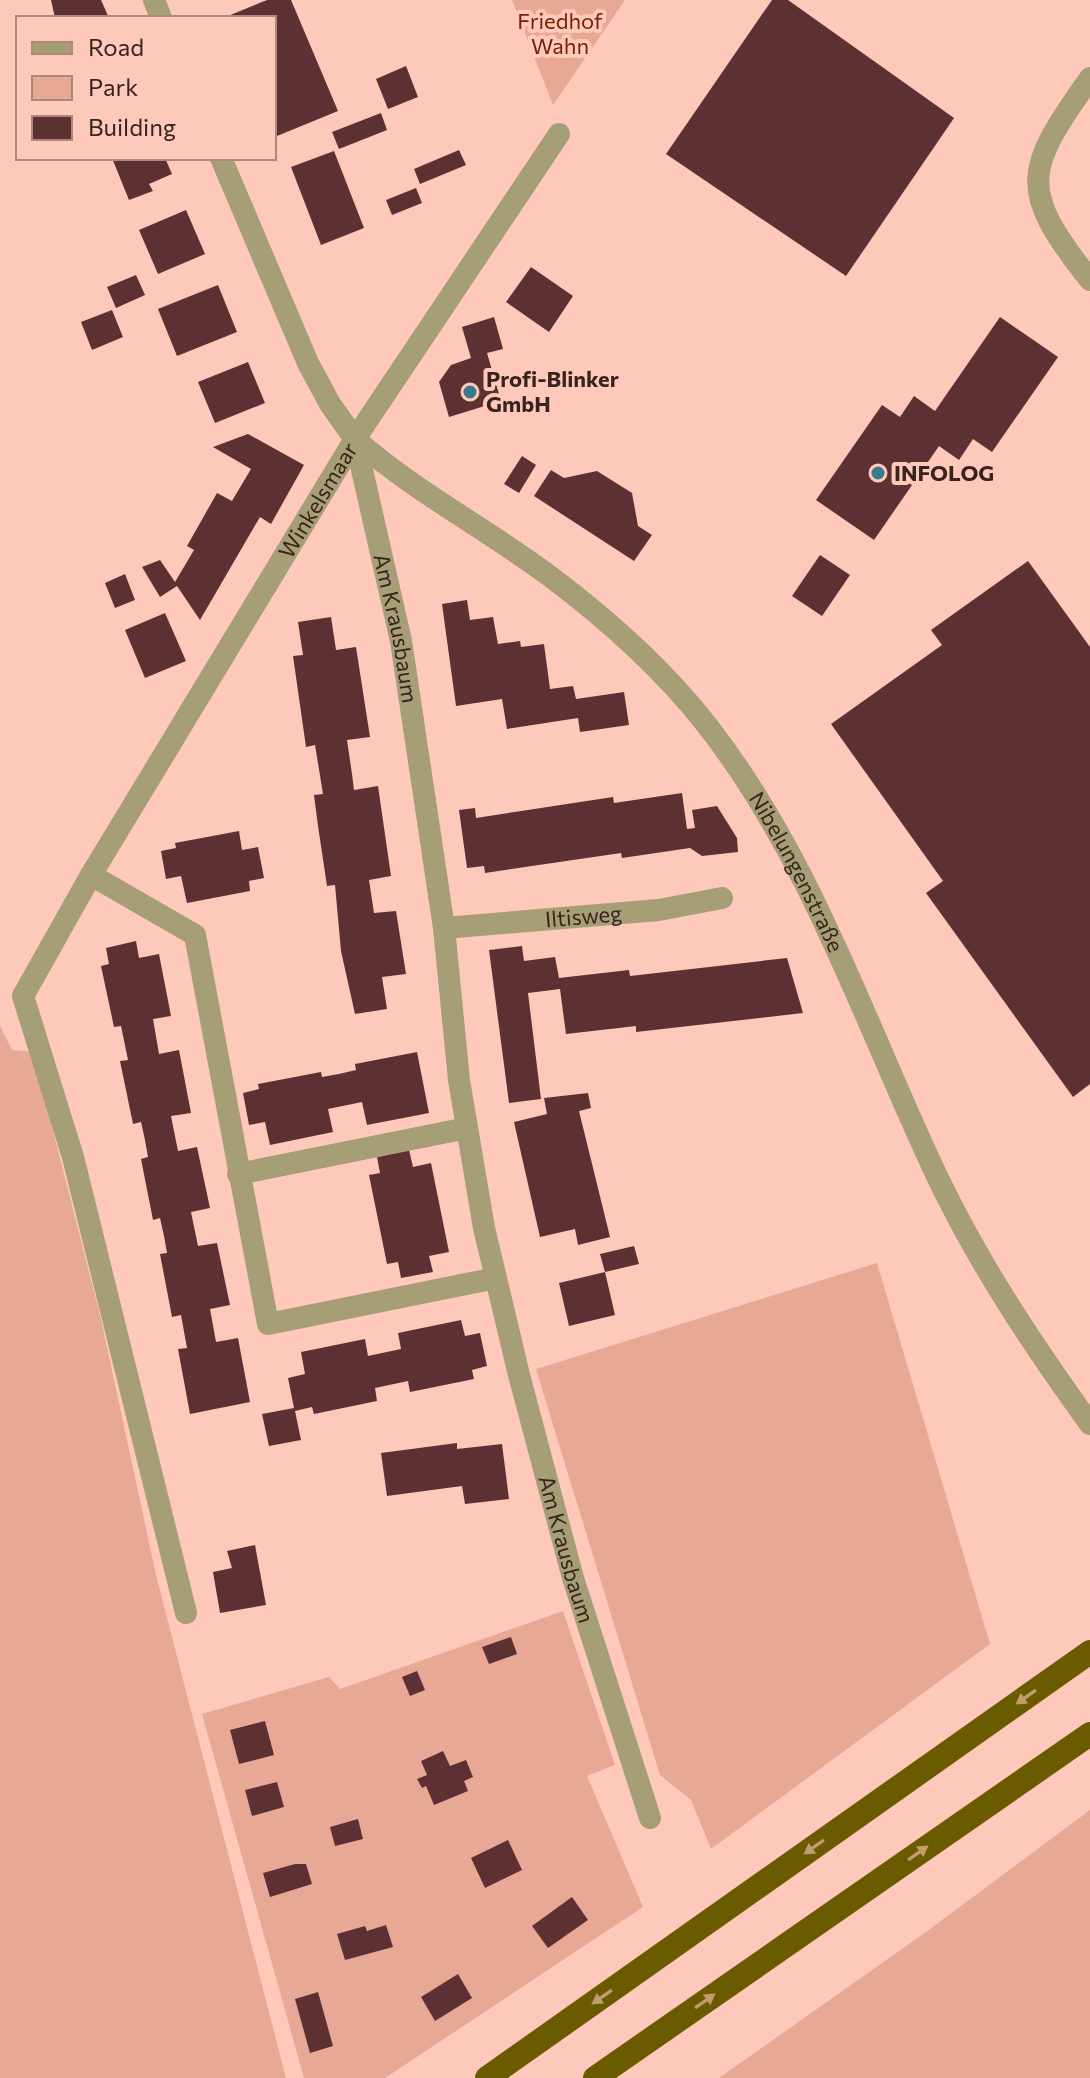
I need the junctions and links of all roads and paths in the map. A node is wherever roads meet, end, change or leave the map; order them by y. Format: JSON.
{"nodes":[{"id":1,"x":1090,"y":78,"type":"edge"},
{"id":2,"x":559,"y":134,"type":"dead end"},
{"id":3,"x":222,"y":160,"type":"edge"},
{"id":4,"x":1090,"y":280,"type":"edge"},
{"id":5,"x":355,"y":439,"type":"junction"},
{"id":6,"x":91,"y":875,"type":"junction"},
{"id":7,"x":722,"y":898,"type":"dead end"},
{"id":8,"x":444,"y":928,"type":"junction"},
{"id":9,"x":467,"y":1128,"type":"junction"},
{"id":10,"x":238,"y":1174,"type":"junction"},
{"id":11,"x":496,"y":1278,"type":"junction"},
{"id":12,"x":1090,"y":1424,"type":"edge"},
{"id":13,"x":186,"y":1613,"type":"dead end"},
{"id":14,"x":1090,"y":1652,"type":"edge"},
{"id":15,"x":1090,"y":1734,"type":"edge"},
{"id":16,"x":650,"y":1818,"type":"dead end"},
{"id":17,"x":487,"y":2078,"type":"edge"},
{"id":18,"x":595,"y":2078,"type":"edge"}],
"edges":[{"from":1,"to":4,"type":"street"},
{"from":2,"to":5,"type":"street","name":"Winkelsmaar"},
{"from":3,"to":5,"type":"street","name":"Am Krausbaum"},
{"from":5,"to":6,"type":"street","name":"Winkelsmaar"},
{"from":5,"to":8,"type":"street","name":"Am Krausbaum"},
{"from":5,"to":12,"type":"street","name":"Nibelungenstraße"},
{"from":6,"to":10,"type":"street"},
{"from":6,"to":13,"type":"street","name":"Winkelsmaar"},
{"from":7,"to":8,"type":"street","name":"Iltisweg"},
{"from":8,"to":9,"type":"street","name":"Am Krausbaum"},
{"from":9,"to":10,"type":"street"},
{"from":9,"to":11,"type":"street","name":"Am Krausbaum"},
{"from":10,"to":11,"type":"street"},
{"from":11,"to":16,"type":"street","name":"Am Krausbaum"},
{"from":14,"to":17,"type":"highway","one_way":true},
{"from":18,"to":15,"type":"highway","one_way":true}]}
